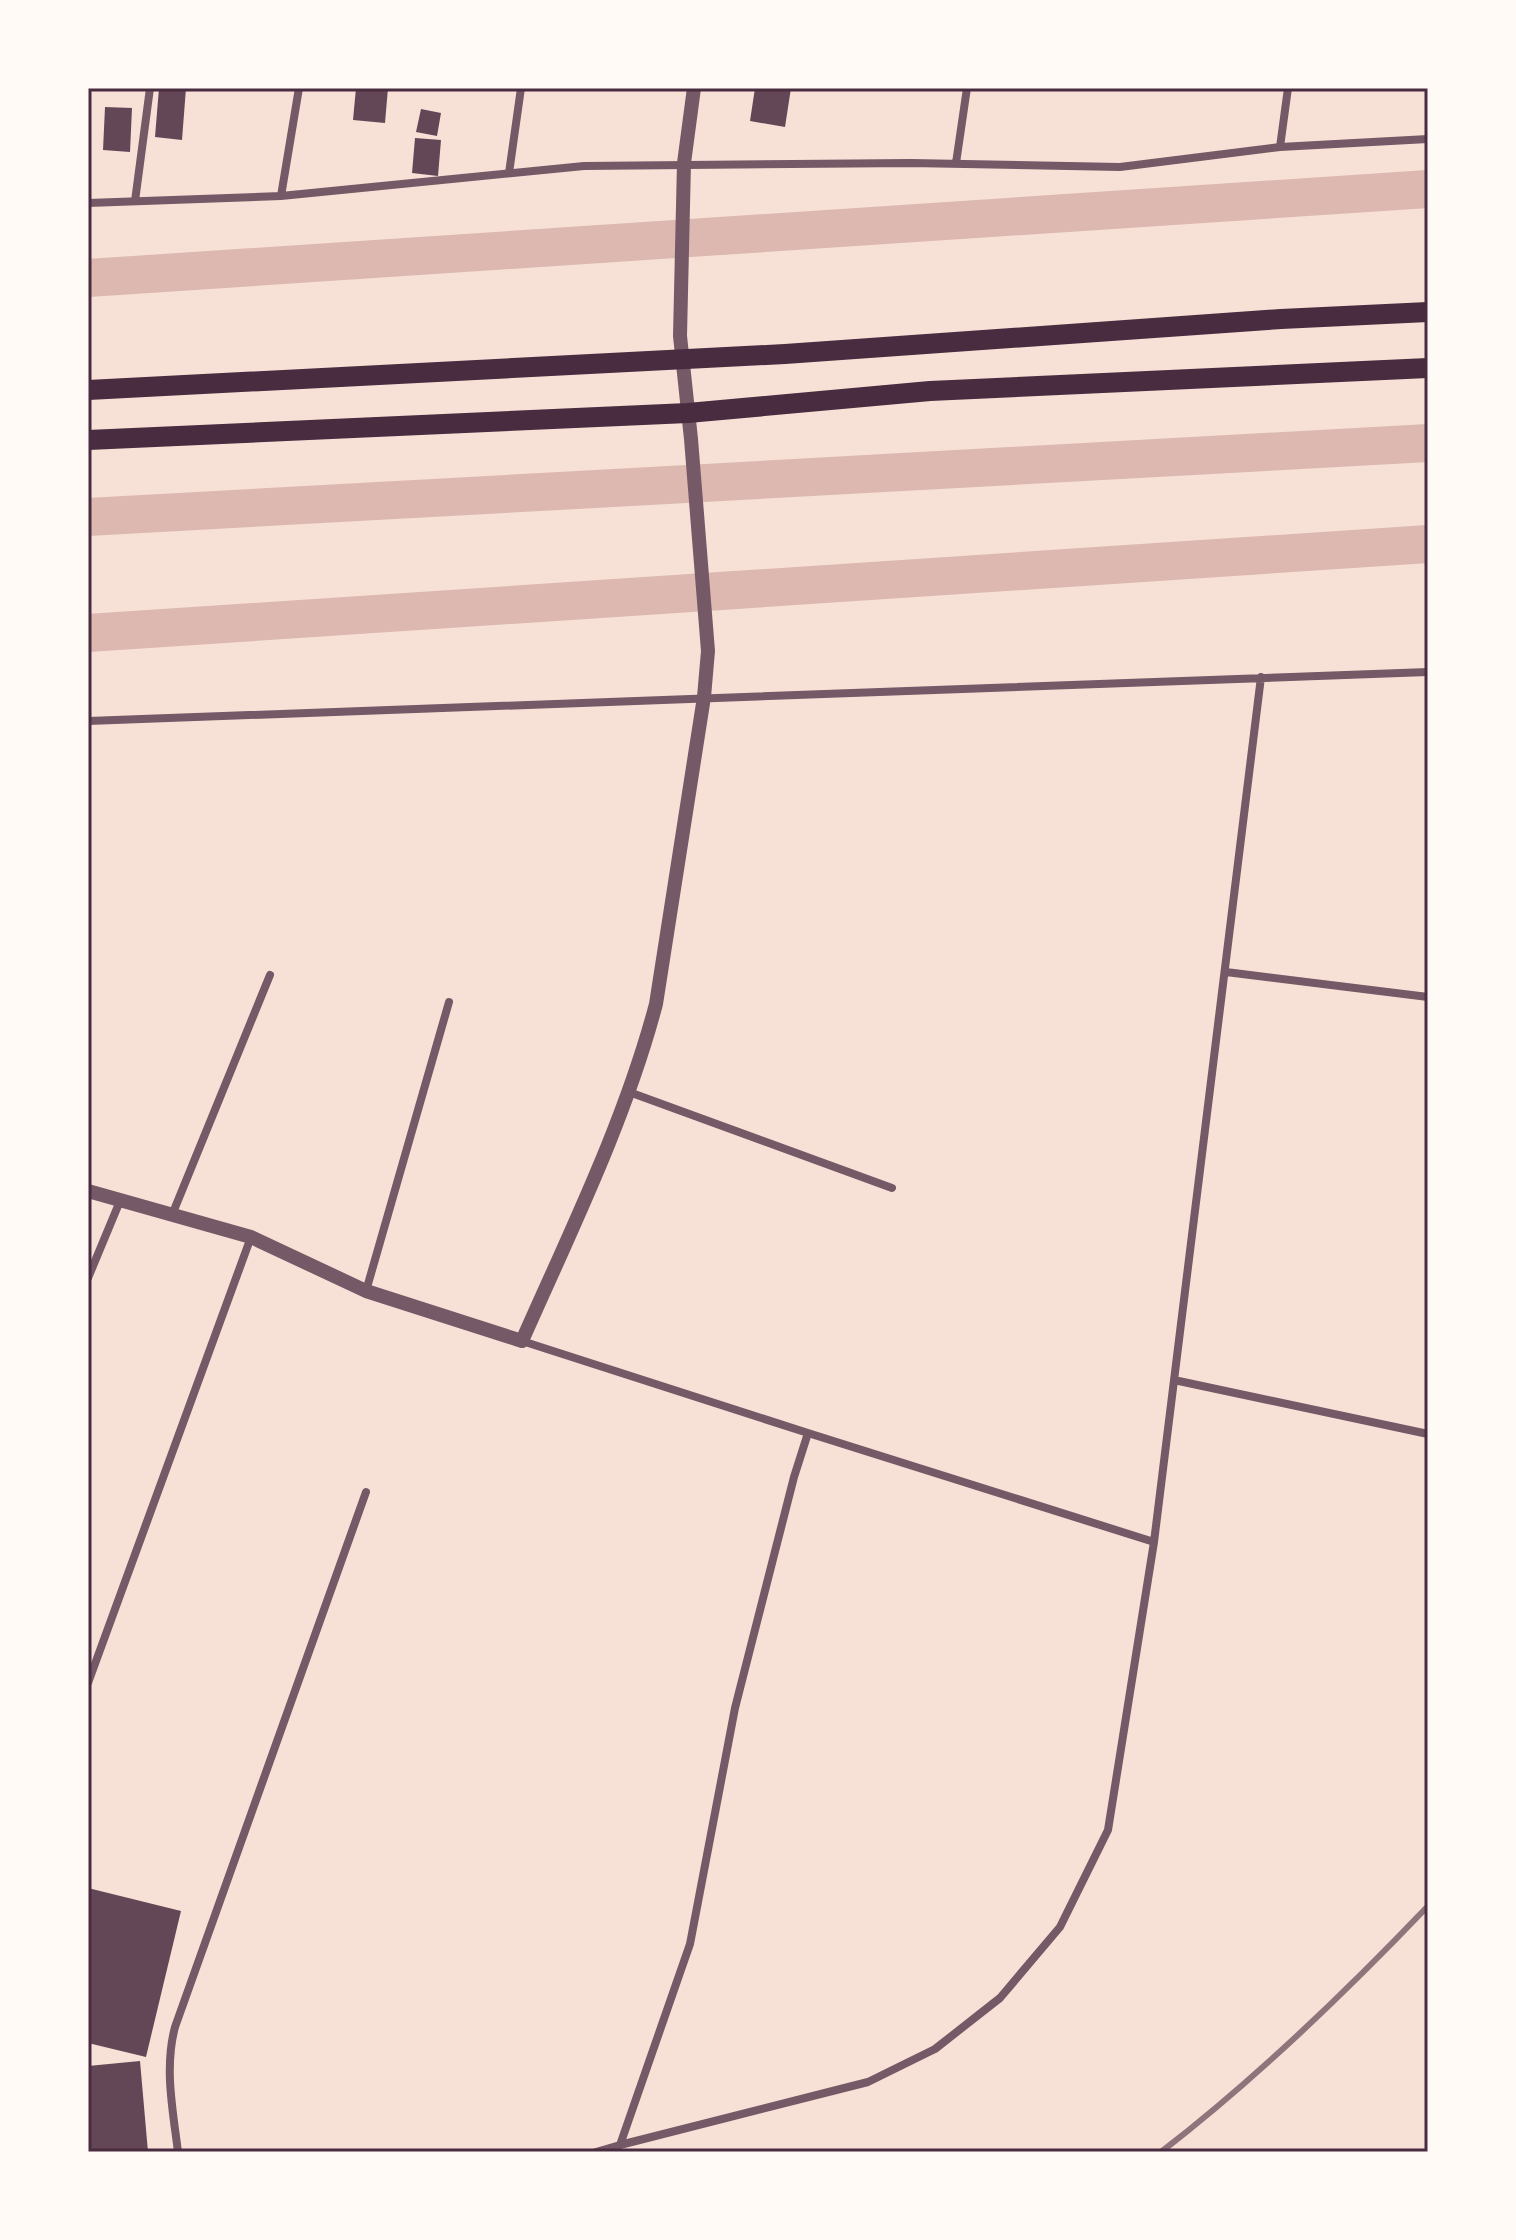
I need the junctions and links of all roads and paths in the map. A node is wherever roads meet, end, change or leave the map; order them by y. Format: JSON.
{"nodes":[{"id":1,"x":150,"y":88,"type":"edge"},
{"id":2,"x":299,"y":88,"type":"edge"},
{"id":3,"x":521,"y":88,"type":"edge"},
{"id":4,"x":694,"y":88,"type":"edge"},
{"id":5,"x":967,"y":88,"type":"edge"},
{"id":6,"x":1288,"y":88,"type":"edge"},
{"id":7,"x":1428,"y":139,"type":"edge"},
{"id":8,"x":1280,"y":147,"type":"junction"},
{"id":9,"x":684,"y":163,"type":"junction"},
{"id":10,"x":956,"y":163,"type":"junction"},
{"id":11,"x":509,"y":173,"type":"junction"},
{"id":12,"x":281,"y":196,"type":"junction"},
{"id":13,"x":135,"y":201,"type":"junction"},
{"id":14,"x":88,"y":203,"type":"edge"},
{"id":15,"x":1428,"y":312,"type":"edge"},
{"id":16,"x":682,"y":359,"type":"junction"},
{"id":17,"x":1428,"y":368,"type":"edge"},
{"id":18,"x":88,"y":390,"type":"edge"},
{"id":19,"x":688,"y":413,"type":"junction"},
{"id":20,"x":88,"y":440,"type":"edge"},
{"id":21,"x":1428,"y":672,"type":"edge"},
{"id":22,"x":1261,"y":677,"type":"junction"},
{"id":23,"x":704,"y":697,"type":"junction"},
{"id":24,"x":88,"y":721,"type":"edge"},
{"id":25,"x":1226,"y":972,"type":"junction"},
{"id":26,"x":270,"y":975,"type":"dead end"},
{"id":27,"x":1428,"y":997,"type":"edge"},
{"id":28,"x":449,"y":1002,"type":"dead end"},
{"id":29,"x":629,"y":1092,"type":"junction"},
{"id":30,"x":892,"y":1188,"type":"dead end"},
{"id":31,"x":88,"y":1191,"type":"edge"},
{"id":32,"x":120,"y":1201,"type":"junction"},
{"id":33,"x":172,"y":1215,"type":"junction"},
{"id":34,"x":251,"y":1237,"type":"junction"},
{"id":35,"x":88,"y":1278,"type":"edge"},
{"id":36,"x":366,"y":1291,"type":"junction"},
{"id":37,"x":522,"y":1341,"type":"junction"},
{"id":38,"x":1174,"y":1380,"type":"junction"},
{"id":39,"x":808,"y":1433,"type":"junction"},
{"id":40,"x":1428,"y":1434,"type":"edge"},
{"id":41,"x":366,"y":1492,"type":"dead end"},
{"id":42,"x":1154,"y":1542,"type":"junction"},
{"id":43,"x":88,"y":1647,"type":"edge"},
{"id":44,"x":98,"y":1651,"type":"junction"},
{"id":45,"x":88,"y":1683,"type":"edge"},
{"id":46,"x":620,"y":2145,"type":"junction"},
{"id":47,"x":178,"y":2152,"type":"edge"},
{"id":48,"x":596,"y":2152,"type":"edge"}],
"edges":[{"from":1,"to":13,"type":"street"},
{"from":2,"to":12,"type":"street"},
{"from":3,"to":11,"type":"street"},
{"from":4,"to":9,"type":"street"},
{"from":5,"to":10,"type":"street"},
{"from":6,"to":8,"type":"street"},
{"from":7,"to":8,"type":"street"},
{"from":8,"to":10,"type":"street"},
{"from":9,"to":10,"type":"street"},
{"from":9,"to":11,"type":"street"},
{"from":9,"to":16,"type":"street"},
{"from":11,"to":12,"type":"street"},
{"from":12,"to":13,"type":"street"},
{"from":13,"to":14,"type":"street"},
{"from":15,"to":16,"type":"main road"},
{"from":16,"to":18,"type":"main road"},
{"from":16,"to":19,"type":"street"},
{"from":17,"to":19,"type":"main road"},
{"from":19,"to":20,"type":"main road"},
{"from":19,"to":23,"type":"street"},
{"from":21,"to":22,"type":"street"},
{"from":22,"to":23,"type":"street"},
{"from":22,"to":25,"type":"street"},
{"from":23,"to":24,"type":"street"},
{"from":23,"to":29,"type":"street"},
{"from":25,"to":27,"type":"street"},
{"from":25,"to":38,"type":"street"},
{"from":26,"to":33,"type":"street"},
{"from":28,"to":36,"type":"street"},
{"from":29,"to":30,"type":"street"},
{"from":29,"to":37,"type":"street"},
{"from":31,"to":32,"type":"street"},
{"from":32,"to":33,"type":"street"},
{"from":32,"to":35,"type":"street"},
{"from":33,"to":34,"type":"street"},
{"from":34,"to":36,"type":"street"},
{"from":34,"to":44,"type":"street"},
{"from":36,"to":37,"type":"street"},
{"from":37,"to":39,"type":"street"},
{"from":38,"to":40,"type":"street"},
{"from":38,"to":42,"type":"street"},
{"from":39,"to":42,"type":"street"},
{"from":39,"to":46,"type":"street"},
{"from":41,"to":47,"type":"street"},
{"from":42,"to":46,"type":"street"},
{"from":43,"to":44,"type":"street"},
{"from":44,"to":45,"type":"street"},
{"from":46,"to":48,"type":"street"}]}
